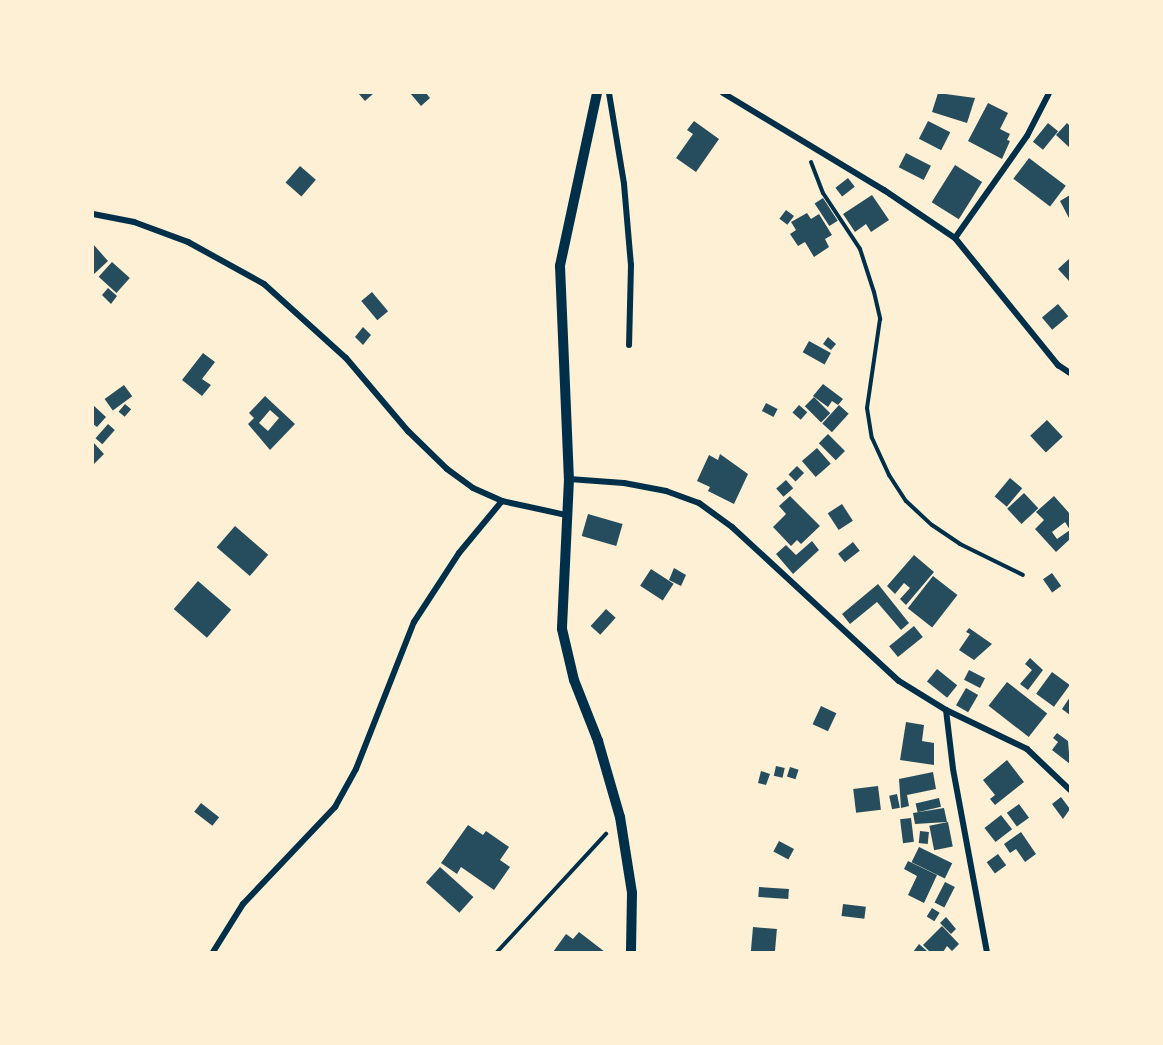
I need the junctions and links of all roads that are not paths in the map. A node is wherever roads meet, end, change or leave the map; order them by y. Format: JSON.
{"nodes":[{"id":1,"x":597,"y":93,"type":"edge"},
{"id":2,"x":609,"y":93,"type":"edge"},
{"id":3,"x":723,"y":93,"type":"edge"},
{"id":4,"x":1049,"y":93,"type":"edge"},
{"id":5,"x":93,"y":214,"type":"edge"},
{"id":6,"x":956,"y":238,"type":"junction"},
{"id":7,"x":629,"y":345,"type":"dead end"},
{"id":8,"x":1070,"y":373,"type":"edge"},
{"id":9,"x":569,"y":479,"type":"junction"},
{"id":10,"x":502,"y":501,"type":"junction"},
{"id":11,"x":566,"y":515,"type":"junction"},
{"id":12,"x":946,"y":710,"type":"junction"},
{"id":13,"x":1070,"y":790,"type":"edge"},
{"id":14,"x":213,"y":952,"type":"edge"},
{"id":15,"x":631,"y":952,"type":"edge"},
{"id":16,"x":987,"y":952,"type":"edge"}],
"edges":[{"from":1,"to":9,"type":"street"},
{"from":2,"to":7,"type":"street"},
{"from":3,"to":6,"type":"street"},
{"from":4,"to":6,"type":"street"},
{"from":5,"to":10,"type":"street"},
{"from":6,"to":8,"type":"street"},
{"from":9,"to":11,"type":"street"},
{"from":9,"to":12,"type":"street"},
{"from":10,"to":11,"type":"street"},
{"from":10,"to":14,"type":"street"},
{"from":11,"to":15,"type":"street"},
{"from":12,"to":13,"type":"street"},
{"from":12,"to":16,"type":"street"}]}
